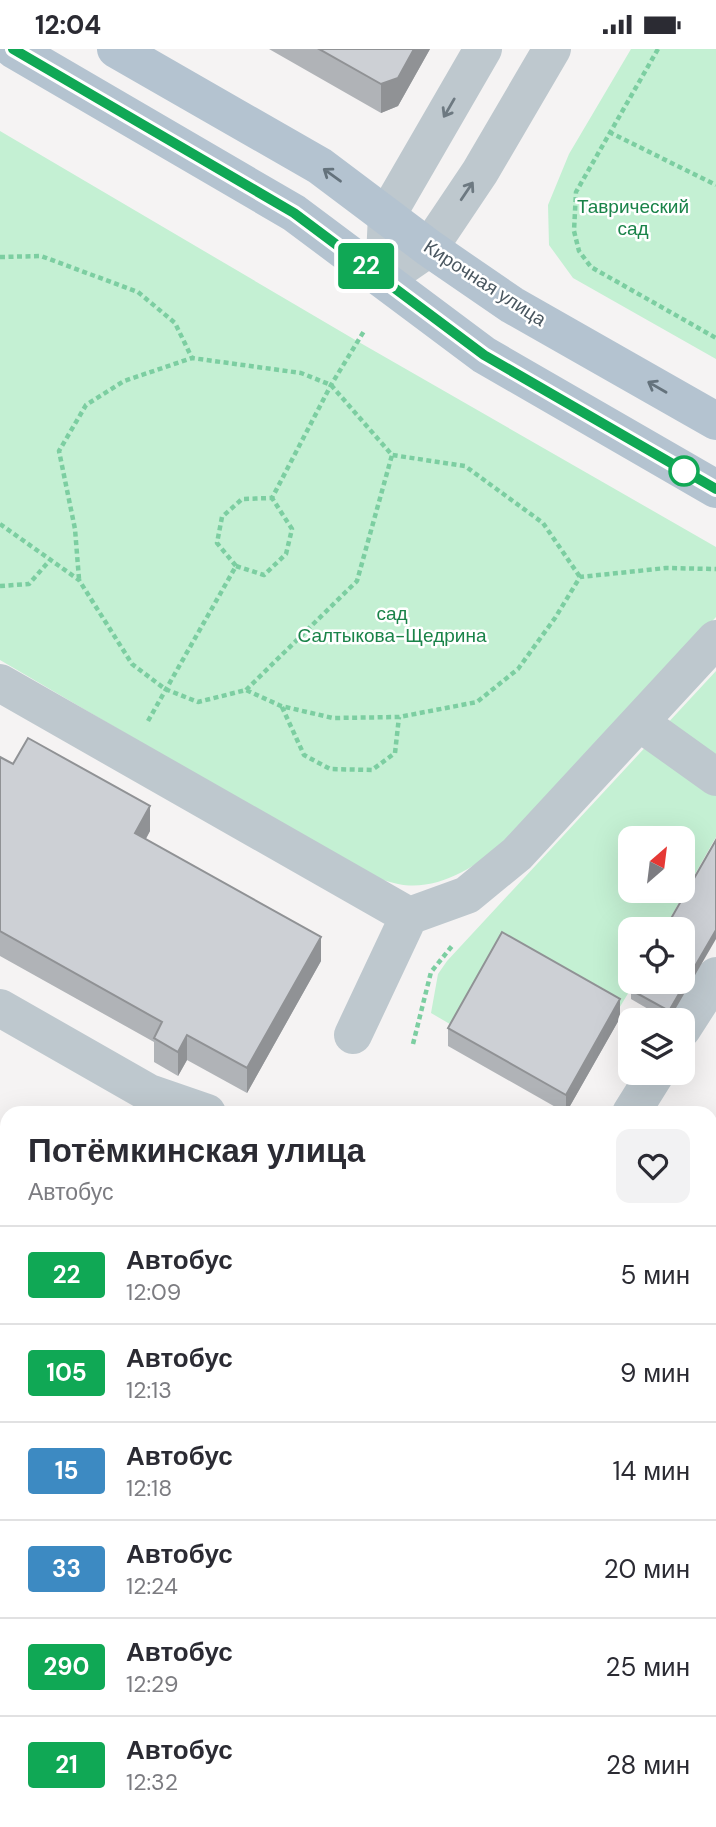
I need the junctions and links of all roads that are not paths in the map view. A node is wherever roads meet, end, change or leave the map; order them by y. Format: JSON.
{"nodes":[{"id":1,"x":13,"y":49,"type":"edge"},
{"id":2,"x":116,"y":49,"type":"edge"},
{"id":3,"x":483,"y":49,"type":"edge"},
{"id":4,"x":552,"y":49,"type":"edge"},
{"id":5,"x":387,"y":215,"type":"junction"},
{"id":6,"x":429,"y":248,"type":"junction"},
{"id":7,"x":384,"y":279,"type":"junction"},
{"id":8,"x":716,"y":421,"type":"edge"},
{"id":9,"x":716,"y":489,"type":"edge"},
{"id":10,"x":716,"y":639,"type":"edge"},
{"id":11,"x":0,"y":683,"type":"edge"},
{"id":12,"x":639,"y":722,"type":"junction"},
{"id":13,"x":716,"y":777,"type":"edge"},
{"id":14,"x":409,"y":916,"type":"junction"},
{"id":15,"x":716,"y":976,"type":"edge"},
{"id":16,"x":0,"y":1008,"type":"edge"},
{"id":17,"x":695,"y":1009,"type":"edge"},
{"id":18,"x":353,"y":1035,"type":"dead end"},
{"id":19,"x":648,"y":1085,"type":"edge"},
{"id":20,"x":187,"y":1106,"type":"edge"},
{"id":21,"x":635,"y":1106,"type":"edge"}],
"edges":[{"from":1,"to":7,"type":"main road"},
{"from":5,"to":2,"type":"main road","name":"Кирочная улица","one_way":true},
{"from":3,"to":5,"type":"street","one_way":true},
{"from":6,"to":4,"type":"street","one_way":true},
{"from":5,"to":6,"type":"main road","name":"Кирочная улица"},
{"from":5,"to":7,"type":"street"},
{"from":6,"to":7,"type":"street"},
{"from":8,"to":6,"type":"main road","name":"Кирочная улица","one_way":true},
{"from":7,"to":9,"type":"main road"},
{"from":10,"to":12,"type":"street"},
{"from":11,"to":14,"type":"street"},
{"from":12,"to":13,"type":"street"},
{"from":12,"to":14,"type":"street"},
{"from":14,"to":18,"type":"street"},
{"from":15,"to":17,"type":"street"},
{"from":16,"to":20,"type":"street"},
{"from":19,"to":21,"type":"street"}]}
